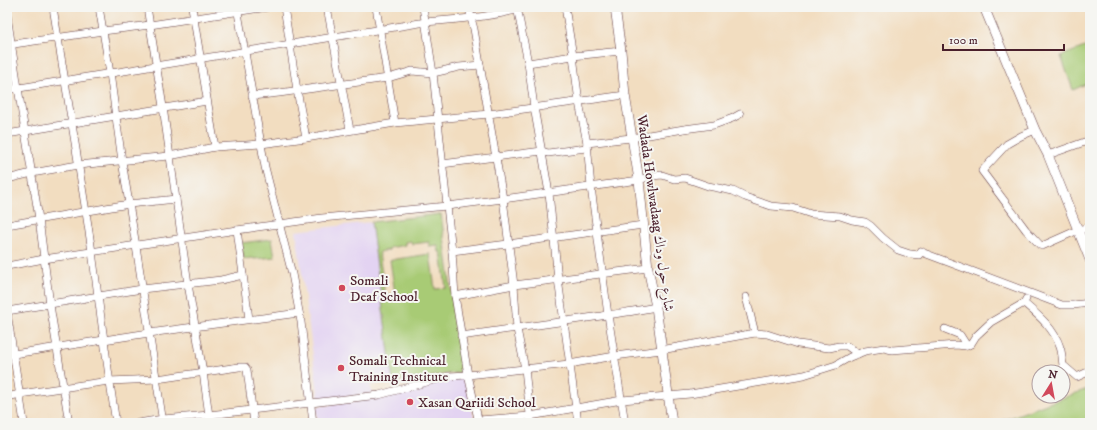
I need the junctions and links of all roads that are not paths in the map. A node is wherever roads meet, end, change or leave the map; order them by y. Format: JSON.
{"nodes":[{"id":1,"x":53,"y":7,"type":"edge"},
{"id":2,"x":99,"y":7,"type":"edge"},
{"id":3,"x":147,"y":7,"type":"edge"},
{"id":4,"x":192,"y":7,"type":"edge"},
{"id":5,"x":268,"y":7,"type":"edge"},
{"id":6,"x":284,"y":7,"type":"edge"},
{"id":7,"x":327,"y":7,"type":"edge"},
{"id":8,"x":376,"y":7,"type":"edge"},
{"id":9,"x":423,"y":7,"type":"edge"},
{"id":10,"x":469,"y":7,"type":"edge"},
{"id":11,"x":527,"y":7,"type":"edge"},
{"id":12,"x":565,"y":7,"type":"edge"},
{"id":13,"x":615,"y":7,"type":"edge"},
{"id":14,"x":984,"y":7,"type":"edge"},
{"id":15,"x":518,"y":8,"type":"edge"},
{"id":16,"x":237,"y":9,"type":"edge"},
{"id":17,"x":7,"y":15,"type":"edge"},
{"id":18,"x":193,"y":18,"type":"junction"},
{"id":19,"x":471,"y":18,"type":"junction"},
{"id":20,"x":426,"y":22,"type":"junction"},
{"id":21,"x":150,"y":25,"type":"junction"},
{"id":22,"x":380,"y":30,"type":"junction"},
{"id":23,"x":103,"y":31,"type":"junction"},
{"id":24,"x":333,"y":37,"type":"junction"},
{"id":25,"x":58,"y":38,"type":"junction"},
{"id":26,"x":9,"y":44,"type":"edge"},
{"id":27,"x":290,"y":44,"type":"junction"},
{"id":28,"x":621,"y":51,"type":"junction"},
{"id":29,"x":245,"y":52,"type":"junction"},
{"id":30,"x":573,"y":56,"type":"junction"},
{"id":31,"x":200,"y":59,"type":"junction"},
{"id":32,"x":528,"y":63,"type":"junction"},
{"id":33,"x":480,"y":65,"type":"junction"},
{"id":34,"x":157,"y":66,"type":"junction"},
{"id":35,"x":110,"y":73,"type":"junction"},
{"id":36,"x":433,"y":73,"type":"junction"},
{"id":37,"x":388,"y":78,"type":"junction"},
{"id":38,"x":65,"y":80,"type":"junction"},
{"id":39,"x":342,"y":85,"type":"junction"},
{"id":40,"x":18,"y":88,"type":"junction"},
{"id":41,"x":7,"y":90,"type":"edge"},
{"id":42,"x":297,"y":90,"type":"junction"},
{"id":43,"x":625,"y":95,"type":"junction"},
{"id":44,"x":252,"y":96,"type":"junction"},
{"id":45,"x":207,"y":100,"type":"junction"},
{"id":46,"x":579,"y":102,"type":"junction"},
{"id":47,"x":163,"y":107,"type":"junction"},
{"id":48,"x":534,"y":107,"type":"junction"},
{"id":49,"x":489,"y":114,"type":"junction"},
{"id":50,"x":740,"y":114,"type":"dead end"},
{"id":51,"x":116,"y":116,"type":"junction"},
{"id":52,"x":437,"y":119,"type":"junction"},
{"id":53,"x":72,"y":123,"type":"junction"},
{"id":54,"x":395,"y":123,"type":"junction"},
{"id":55,"x":25,"y":130,"type":"junction"},
{"id":56,"x":350,"y":130,"type":"junction"},
{"id":57,"x":1035,"y":130,"type":"junction"},
{"id":58,"x":7,"y":134,"type":"edge"},
{"id":59,"x":306,"y":138,"type":"junction"},
{"id":60,"x":631,"y":138,"type":"junction"},
{"id":61,"x":1090,"y":140,"type":"edge"},
{"id":62,"x":587,"y":143,"type":"junction"},
{"id":63,"x":261,"y":144,"type":"junction"},
{"id":64,"x":216,"y":147,"type":"junction"},
{"id":65,"x":542,"y":151,"type":"junction"},
{"id":66,"x":1048,"y":155,"type":"junction"},
{"id":67,"x":169,"y":156,"type":"junction"},
{"id":68,"x":496,"y":156,"type":"junction"},
{"id":69,"x":122,"y":161,"type":"junction"},
{"id":70,"x":442,"y":164,"type":"junction"},
{"id":71,"x":78,"y":165,"type":"junction"},
{"id":72,"x":32,"y":172,"type":"junction"},
{"id":73,"x":7,"y":179,"type":"edge"},
{"id":74,"x":639,"y":180,"type":"junction"},
{"id":75,"x":592,"y":187,"type":"junction"},
{"id":76,"x":549,"y":193,"type":"junction"},
{"id":77,"x":176,"y":199,"type":"junction"},
{"id":78,"x":503,"y":200,"type":"junction"},
{"id":79,"x":129,"y":204,"type":"junction"},
{"id":80,"x":446,"y":206,"type":"junction"},
{"id":81,"x":85,"y":211,"type":"junction"},
{"id":82,"x":40,"y":219,"type":"junction"},
{"id":83,"x":280,"y":224,"type":"junction"},
{"id":84,"x":7,"y":225,"type":"edge"},
{"id":85,"x":643,"y":225,"type":"junction"},
{"id":86,"x":1090,"y":227,"type":"edge"},
{"id":87,"x":237,"y":230,"type":"junction"},
{"id":88,"x":1078,"y":230,"type":"junction"},
{"id":89,"x":597,"y":231,"type":"junction"},
{"id":90,"x":553,"y":238,"type":"junction"},
{"id":91,"x":182,"y":239,"type":"junction"},
{"id":92,"x":508,"y":244,"type":"junction"},
{"id":93,"x":136,"y":246,"type":"junction"},
{"id":94,"x":452,"y":250,"type":"junction"},
{"id":95,"x":92,"y":252,"type":"junction"},
{"id":96,"x":44,"y":259,"type":"junction"},
{"id":97,"x":1090,"y":260,"type":"edge"},
{"id":98,"x":7,"y":266,"type":"edge"},
{"id":99,"x":648,"y":268,"type":"junction"},
{"id":100,"x":603,"y":273,"type":"junction"},
{"id":101,"x":243,"y":276,"type":"junction"},
{"id":102,"x":558,"y":279,"type":"junction"},
{"id":103,"x":188,"y":284,"type":"junction"},
{"id":104,"x":514,"y":285,"type":"junction"},
{"id":105,"x":142,"y":289,"type":"junction"},
{"id":106,"x":1028,"y":293,"type":"junction"},
{"id":107,"x":455,"y":296,"type":"junction"},
{"id":108,"x":98,"y":297,"type":"junction"},
{"id":109,"x":746,"y":297,"type":"dead end"},
{"id":110,"x":1090,"y":302,"type":"edge"},
{"id":111,"x":1024,"y":303,"type":"junction"},
{"id":112,"x":50,"y":304,"type":"junction"},
{"id":113,"x":656,"y":307,"type":"junction"},
{"id":114,"x":7,"y":311,"type":"edge"},
{"id":115,"x":299,"y":313,"type":"junction"},
{"id":116,"x":608,"y":315,"type":"junction"},
{"id":117,"x":249,"y":319,"type":"junction"},
{"id":118,"x":563,"y":322,"type":"junction"},
{"id":119,"x":195,"y":327,"type":"junction"},
{"id":120,"x":517,"y":329,"type":"junction"},
{"id":121,"x":945,"y":329,"type":"dead end"},
{"id":122,"x":149,"y":332,"type":"junction"},
{"id":123,"x":755,"y":333,"type":"junction"},
{"id":124,"x":461,"y":336,"type":"junction"},
{"id":125,"x":104,"y":340,"type":"junction"},
{"id":126,"x":967,"y":346,"type":"junction"},
{"id":127,"x":57,"y":347,"type":"junction"},
{"id":128,"x":662,"y":350,"type":"junction"},
{"id":129,"x":10,"y":354,"type":"edge"},
{"id":130,"x":858,"y":354,"type":"junction"},
{"id":131,"x":615,"y":356,"type":"junction"},
{"id":132,"x":569,"y":364,"type":"junction"},
{"id":133,"x":525,"y":369,"type":"junction"},
{"id":134,"x":1090,"y":371,"type":"edge"},
{"id":135,"x":204,"y":372,"type":"junction"},
{"id":136,"x":468,"y":375,"type":"junction"},
{"id":137,"x":157,"y":379,"type":"junction"},
{"id":138,"x":109,"y":381,"type":"junction"},
{"id":139,"x":64,"y":388,"type":"junction"},
{"id":140,"x":20,"y":394,"type":"junction"},
{"id":141,"x":668,"y":397,"type":"junction"},
{"id":142,"x":7,"y":398,"type":"edge"},
{"id":143,"x":622,"y":400,"type":"junction"},
{"id":144,"x":312,"y":404,"type":"junction"},
{"id":145,"x":575,"y":408,"type":"junction"},
{"id":146,"x":252,"y":410,"type":"junction"},
{"id":147,"x":209,"y":415,"type":"junction"},
{"id":148,"x":531,"y":419,"type":"edge"},
{"id":149,"x":163,"y":421,"type":"edge"},
{"id":150,"x":479,"y":422,"type":"edge"},
{"id":151,"x":24,"y":423,"type":"edge"},
{"id":152,"x":69,"y":423,"type":"edge"},
{"id":153,"x":116,"y":423,"type":"edge"},
{"id":154,"x":138,"y":423,"type":"edge"},
{"id":155,"x":210,"y":423,"type":"edge"},
{"id":156,"x":254,"y":423,"type":"edge"},
{"id":157,"x":313,"y":423,"type":"edge"},
{"id":158,"x":578,"y":423,"type":"edge"},
{"id":159,"x":625,"y":423,"type":"edge"},
{"id":160,"x":672,"y":423,"type":"edge"}],
"edges":[{"from":1,"to":25,"type":"street"},
{"from":2,"to":23,"type":"street"},
{"from":3,"to":21,"type":"street"},
{"from":4,"to":18,"type":"street"},
{"from":5,"to":16,"type":"street"},
{"from":6,"to":27,"type":"street"},
{"from":7,"to":24,"type":"street"},
{"from":8,"to":22,"type":"street"},
{"from":9,"to":20,"type":"street"},
{"from":10,"to":19,"type":"street"},
{"from":11,"to":15,"type":"street"},
{"from":12,"to":30,"type":"street"},
{"from":13,"to":28,"type":"street","name":"Wadada Howlwadaag شارع حول وداك"},
{"from":14,"to":57,"type":"street"},
{"from":15,"to":19,"type":"street"},
{"from":15,"to":32,"type":"street"},
{"from":16,"to":18,"type":"street"},
{"from":16,"to":29,"type":"street"},
{"from":17,"to":26,"type":"street"},
{"from":18,"to":21,"type":"street"},
{"from":18,"to":31,"type":"street"},
{"from":19,"to":20,"type":"street"},
{"from":19,"to":33,"type":"street"},
{"from":20,"to":22,"type":"street"},
{"from":20,"to":36,"type":"street"},
{"from":21,"to":23,"type":"street"},
{"from":21,"to":34,"type":"street"},
{"from":22,"to":24,"type":"street"},
{"from":22,"to":37,"type":"street"},
{"from":23,"to":25,"type":"street"},
{"from":23,"to":35,"type":"street"},
{"from":24,"to":27,"type":"street"},
{"from":24,"to":39,"type":"street"},
{"from":25,"to":26,"type":"street"},
{"from":25,"to":38,"type":"street"},
{"from":26,"to":40,"type":"street"},
{"from":27,"to":29,"type":"street"},
{"from":27,"to":42,"type":"street"},
{"from":28,"to":30,"type":"street"},
{"from":28,"to":43,"type":"street","name":"Wadada Howlwadaag شارع حول وداك"},
{"from":29,"to":31,"type":"street"},
{"from":29,"to":44,"type":"street"},
{"from":30,"to":32,"type":"street"},
{"from":30,"to":46,"type":"street"},
{"from":31,"to":34,"type":"street"},
{"from":31,"to":45,"type":"street"},
{"from":32,"to":48,"type":"street"},
{"from":33,"to":36,"type":"street"},
{"from":33,"to":49,"type":"street"},
{"from":34,"to":35,"type":"street"},
{"from":34,"to":47,"type":"street"},
{"from":35,"to":38,"type":"street"},
{"from":35,"to":51,"type":"street"},
{"from":36,"to":37,"type":"street"},
{"from":36,"to":52,"type":"street"},
{"from":37,"to":39,"type":"street"},
{"from":37,"to":54,"type":"street"},
{"from":38,"to":40,"type":"street"},
{"from":38,"to":53,"type":"street"},
{"from":39,"to":42,"type":"street"},
{"from":39,"to":56,"type":"street"},
{"from":40,"to":41,"type":"street"},
{"from":40,"to":55,"type":"street"},
{"from":42,"to":44,"type":"street"},
{"from":42,"to":59,"type":"street"},
{"from":43,"to":46,"type":"street"},
{"from":43,"to":60,"type":"street","name":"Wadada Howlwadaag شارع حول وداك"},
{"from":44,"to":63,"type":"street"},
{"from":45,"to":47,"type":"street"},
{"from":45,"to":64,"type":"street"},
{"from":46,"to":48,"type":"street"},
{"from":46,"to":62,"type":"street"},
{"from":47,"to":51,"type":"street"},
{"from":47,"to":67,"type":"street"},
{"from":48,"to":49,"type":"street"},
{"from":48,"to":65,"type":"street"},
{"from":49,"to":52,"type":"street"},
{"from":49,"to":68,"type":"street"},
{"from":50,"to":60,"type":"street"},
{"from":51,"to":53,"type":"street"},
{"from":51,"to":69,"type":"street"},
{"from":52,"to":54,"type":"street"},
{"from":52,"to":70,"type":"street"},
{"from":53,"to":55,"type":"street"},
{"from":53,"to":71,"type":"street"},
{"from":54,"to":56,"type":"street"},
{"from":55,"to":58,"type":"street"},
{"from":55,"to":72,"type":"street"},
{"from":56,"to":59,"type":"street"},
{"from":57,"to":66,"type":"street"},
{"from":57,"to":88,"type":"street"},
{"from":59,"to":63,"type":"street"},
{"from":60,"to":62,"type":"street"},
{"from":60,"to":74,"type":"street","name":"Wadada Howlwadaag شارع حول وداك"},
{"from":61,"to":66,"type":"street"},
{"from":62,"to":65,"type":"street"},
{"from":62,"to":75,"type":"street"},
{"from":63,"to":64,"type":"street"},
{"from":63,"to":83,"type":"street"},
{"from":64,"to":67,"type":"street"},
{"from":65,"to":68,"type":"street"},
{"from":65,"to":76,"type":"street"},
{"from":66,"to":88,"type":"street"},
{"from":67,"to":69,"type":"street"},
{"from":67,"to":77,"type":"street"},
{"from":68,"to":70,"type":"street"},
{"from":68,"to":78,"type":"street"},
{"from":69,"to":71,"type":"street"},
{"from":69,"to":79,"type":"street"},
{"from":70,"to":80,"type":"street"},
{"from":71,"to":72,"type":"street"},
{"from":71,"to":81,"type":"street"},
{"from":72,"to":73,"type":"street"},
{"from":72,"to":82,"type":"street"},
{"from":74,"to":75,"type":"street"},
{"from":74,"to":85,"type":"street","name":"Wadada Howlwadaag شارع حول وداك"},
{"from":74,"to":106,"type":"street"},
{"from":75,"to":76,"type":"street"},
{"from":75,"to":89,"type":"street"},
{"from":76,"to":78,"type":"street"},
{"from":76,"to":90,"type":"street"},
{"from":77,"to":79,"type":"street"},
{"from":77,"to":91,"type":"street"},
{"from":78,"to":80,"type":"street"},
{"from":78,"to":92,"type":"street"},
{"from":79,"to":81,"type":"street"},
{"from":79,"to":93,"type":"street"},
{"from":80,"to":83,"type":"street"},
{"from":80,"to":94,"type":"street"},
{"from":81,"to":82,"type":"street"},
{"from":81,"to":95,"type":"street"},
{"from":82,"to":84,"type":"street"},
{"from":82,"to":96,"type":"street"},
{"from":83,"to":87,"type":"street"},
{"from":83,"to":115,"type":"street"},
{"from":85,"to":89,"type":"street"},
{"from":85,"to":99,"type":"street","name":"Wadada Howlwadaag شارع حول وداك"},
{"from":86,"to":88,"type":"street"},
{"from":87,"to":91,"type":"street"},
{"from":87,"to":101,"type":"street"},
{"from":88,"to":97,"type":"street"},
{"from":89,"to":90,"type":"street"},
{"from":89,"to":100,"type":"street"},
{"from":90,"to":92,"type":"street"},
{"from":90,"to":102,"type":"street"},
{"from":91,"to":93,"type":"street"},
{"from":91,"to":103,"type":"street"},
{"from":92,"to":94,"type":"street"},
{"from":92,"to":104,"type":"street"},
{"from":93,"to":95,"type":"street"},
{"from":93,"to":105,"type":"street"},
{"from":94,"to":107,"type":"street"},
{"from":95,"to":96,"type":"street"},
{"from":95,"to":108,"type":"street"},
{"from":96,"to":98,"type":"street"},
{"from":96,"to":112,"type":"street"},
{"from":99,"to":100,"type":"street"},
{"from":99,"to":113,"type":"street","name":"Wadada Howlwadaag شارع حول وداك"},
{"from":100,"to":102,"type":"street"},
{"from":100,"to":116,"type":"street"},
{"from":101,"to":103,"type":"street"},
{"from":101,"to":117,"type":"street"},
{"from":102,"to":104,"type":"street"},
{"from":102,"to":118,"type":"street"},
{"from":103,"to":105,"type":"street"},
{"from":103,"to":119,"type":"street"},
{"from":104,"to":107,"type":"street"},
{"from":104,"to":120,"type":"street"},
{"from":105,"to":108,"type":"street"},
{"from":105,"to":122,"type":"street"},
{"from":106,"to":110,"type":"street"},
{"from":106,"to":111,"type":"street"},
{"from":107,"to":124,"type":"street"},
{"from":108,"to":112,"type":"street"},
{"from":108,"to":125,"type":"street"},
{"from":109,"to":123,"type":"street"},
{"from":111,"to":126,"type":"street"},
{"from":111,"to":134,"type":"street"},
{"from":112,"to":114,"type":"street"},
{"from":112,"to":127,"type":"street"},
{"from":113,"to":116,"type":"street"},
{"from":113,"to":128,"type":"street","name":"Wadada Howlwadaag شارع حول وداك"},
{"from":114,"to":129,"type":"street"},
{"from":115,"to":117,"type":"street"},
{"from":115,"to":144,"type":"street"},
{"from":116,"to":118,"type":"street"},
{"from":116,"to":131,"type":"street"},
{"from":117,"to":119,"type":"street"},
{"from":118,"to":120,"type":"street"},
{"from":118,"to":132,"type":"street"},
{"from":119,"to":122,"type":"street"},
{"from":119,"to":135,"type":"street"},
{"from":120,"to":124,"type":"street"},
{"from":120,"to":133,"type":"street"},
{"from":121,"to":126,"type":"street"},
{"from":122,"to":125,"type":"street"},
{"from":122,"to":137,"type":"street"},
{"from":123,"to":128,"type":"street"},
{"from":123,"to":130,"type":"street"},
{"from":124,"to":136,"type":"street"},
{"from":125,"to":127,"type":"street"},
{"from":125,"to":138,"type":"street"},
{"from":126,"to":130,"type":"street"},
{"from":127,"to":129,"type":"street"},
{"from":127,"to":139,"type":"street"},
{"from":128,"to":131,"type":"street"},
{"from":128,"to":141,"type":"street","name":"Wadada Howlwadaag شارع حول وداك"},
{"from":129,"to":140,"type":"street"},
{"from":130,"to":141,"type":"street"},
{"from":131,"to":132,"type":"street"},
{"from":131,"to":143,"type":"street"},
{"from":132,"to":133,"type":"street"},
{"from":132,"to":145,"type":"street"},
{"from":133,"to":136,"type":"street"},
{"from":133,"to":148,"type":"street"},
{"from":135,"to":137,"type":"street"},
{"from":135,"to":146,"type":"street"},
{"from":135,"to":147,"type":"street"},
{"from":136,"to":144,"type":"street"},
{"from":136,"to":150,"type":"street"},
{"from":137,"to":138,"type":"street"},
{"from":137,"to":149,"type":"street"},
{"from":138,"to":139,"type":"street"},
{"from":138,"to":153,"type":"street"},
{"from":139,"to":140,"type":"street"},
{"from":139,"to":152,"type":"street"},
{"from":140,"to":142,"type":"street"},
{"from":140,"to":151,"type":"street"},
{"from":141,"to":143,"type":"street"},
{"from":141,"to":160,"type":"street","name":"Wadada Howlwadaag شارع حول وداك"},
{"from":143,"to":145,"type":"street"},
{"from":143,"to":159,"type":"street"},
{"from":144,"to":146,"type":"street"},
{"from":144,"to":157,"type":"street"},
{"from":145,"to":148,"type":"street"},
{"from":145,"to":158,"type":"street"},
{"from":146,"to":147,"type":"street"},
{"from":146,"to":156,"type":"street"},
{"from":147,"to":149,"type":"street"},
{"from":147,"to":155,"type":"street"},
{"from":148,"to":150,"type":"street"},
{"from":149,"to":154,"type":"street"}]}
